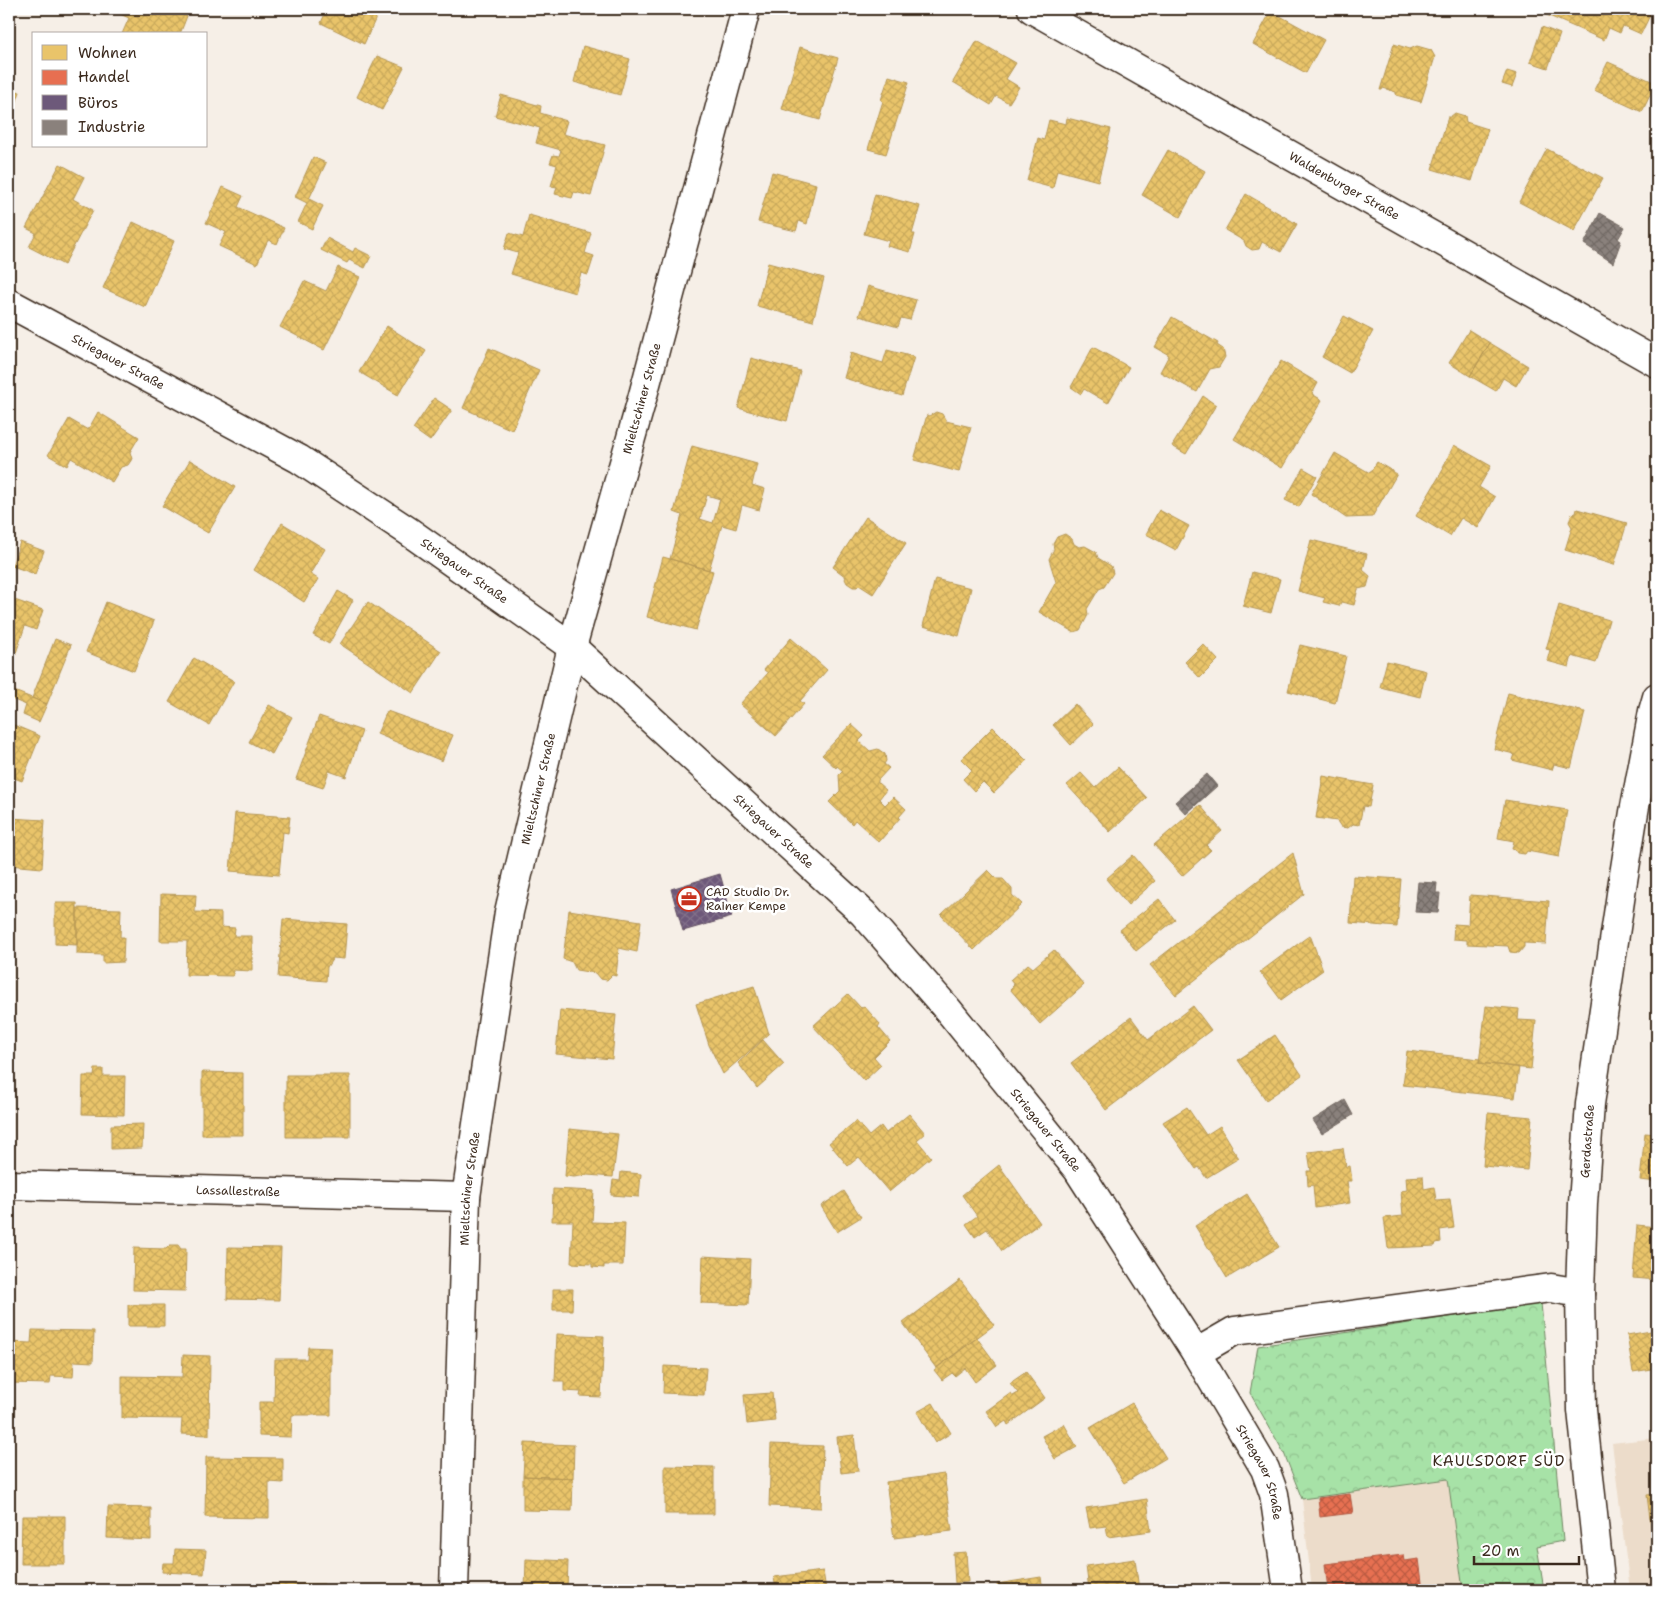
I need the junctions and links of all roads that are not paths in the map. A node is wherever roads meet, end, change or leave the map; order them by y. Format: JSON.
{"nodes":[{"id":1,"x":746,"y":9,"type":"edge"},
{"id":2,"x":1032,"y":9,"type":"edge"},
{"id":3,"x":9,"y":303,"type":"edge"},
{"id":4,"x":1657,"y":363,"type":"edge"},
{"id":5,"x":572,"y":647,"type":"junction"},
{"id":6,"x":1657,"y":697,"type":"edge"},
{"id":7,"x":9,"y":1185,"type":"edge"},
{"id":8,"x":466,"y":1197,"type":"junction"},
{"id":9,"x":1580,"y":1293,"type":"junction"},
{"id":10,"x":1196,"y":1354,"type":"junction"},
{"id":11,"x":454,"y":1590,"type":"edge"},
{"id":12,"x":1288,"y":1590,"type":"edge"},
{"id":13,"x":1601,"y":1590,"type":"edge"}],
"edges":[{"from":1,"to":5,"type":"street","name":"Mieltschiner Straße"},
{"from":2,"to":4,"type":"street","name":"Waldenburger Straße"},
{"from":3,"to":5,"type":"street","name":"Striegauer Straße"},
{"from":5,"to":8,"type":"street","name":"Mieltschiner Straße"},
{"from":5,"to":10,"type":"street","name":"Striegauer Straße"},
{"from":6,"to":9,"type":"street","name":"Gerdastraße"},
{"from":7,"to":8,"type":"street","name":"Lassallestraße"},
{"from":8,"to":11,"type":"street","name":"Mieltschiner Straße"},
{"from":9,"to":10,"type":"street"},
{"from":9,"to":13,"type":"street","name":"Gerdastraße"},
{"from":10,"to":12,"type":"street","name":"Striegauer Straße"}]}
